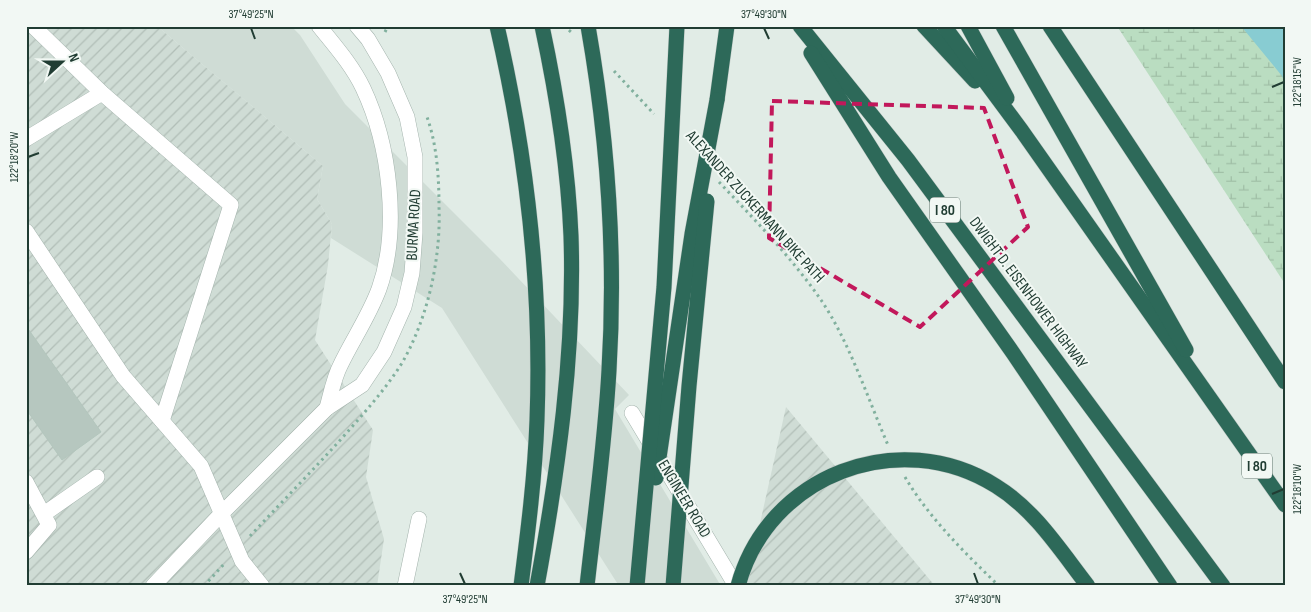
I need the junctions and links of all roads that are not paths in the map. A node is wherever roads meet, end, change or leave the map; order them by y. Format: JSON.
{"nodes":[{"id":1,"x":33,"y":26,"type":"edge"},
{"id":2,"x":319,"y":26,"type":"edge"},
{"id":3,"x":357,"y":26,"type":"edge"},
{"id":4,"x":497,"y":26,"type":"edge"},
{"id":5,"x":542,"y":26,"type":"edge"},
{"id":6,"x":588,"y":26,"type":"edge"},
{"id":7,"x":677,"y":26,"type":"edge"},
{"id":8,"x":727,"y":26,"type":"edge"},
{"id":9,"x":794,"y":26,"type":"edge"},
{"id":10,"x":800,"y":26,"type":"edge"},
{"id":11,"x":924,"y":26,"type":"edge"},
{"id":12,"x":944,"y":26,"type":"edge"},
{"id":13,"x":954,"y":26,"type":"edge"},
{"id":14,"x":968,"y":26,"type":"edge"},
{"id":15,"x":1003,"y":26,"type":"edge"},
{"id":16,"x":1050,"y":26,"type":"edge"},
{"id":17,"x":102,"y":93,"type":"junction"},
{"id":18,"x":717,"y":100,"type":"junction"},
{"id":19,"x":26,"y":138,"type":"edge"},
{"id":20,"x":1042,"y":160,"type":"junction"},
{"id":21,"x":26,"y":231,"type":"edge"},
{"id":22,"x":1285,"y":382,"type":"edge"},
{"id":23,"x":327,"y":408,"type":"junction"},
{"id":24,"x":632,"y":413,"type":"dead end"},
{"id":25,"x":162,"y":421,"type":"junction"},
{"id":26,"x":1230,"y":428,"type":"junction"},
{"id":27,"x":97,"y":477,"type":"dead end"},
{"id":28,"x":26,"y":482,"type":"edge"},
{"id":29,"x":1285,"y":504,"type":"edge"},
{"id":30,"x":222,"y":513,"type":"junction"},
{"id":31,"x":44,"y":514,"type":"junction"},
{"id":32,"x":419,"y":519,"type":"dead end"},
{"id":33,"x":26,"y":552,"type":"edge"},
{"id":34,"x":153,"y":586,"type":"edge"},
{"id":35,"x":262,"y":586,"type":"edge"},
{"id":36,"x":405,"y":586,"type":"edge"},
{"id":37,"x":521,"y":586,"type":"edge"},
{"id":38,"x":537,"y":586,"type":"edge"},
{"id":39,"x":587,"y":586,"type":"edge"},
{"id":40,"x":638,"y":586,"type":"edge"},
{"id":41,"x":673,"y":586,"type":"edge"},
{"id":42,"x":737,"y":586,"type":"edge"},
{"id":43,"x":1088,"y":586,"type":"edge"},
{"id":44,"x":1170,"y":586,"type":"edge"},
{"id":45,"x":1223,"y":586,"type":"edge"}],
"edges":[{"from":1,"to":17,"type":"street"},
{"from":2,"to":23,"type":"street","name":"BURMA ROAD"},
{"from":3,"to":23,"type":"street","name":"BURMA ROAD"},
{"from":4,"to":37,"type":"highway"},
{"from":5,"to":38,"type":"highway"},
{"from":6,"to":39,"type":"highway","bridge":true},
{"from":7,"to":40,"type":"highway","bridge":true},
{"from":8,"to":18,"type":"highway"},
{"from":9,"to":44,"type":"highway"},
{"from":10,"to":45,"type":"highway","name":"DWIGHT D. EISENHOWER HIGHWAY","number":"I 80"},
{"from":11,"to":20,"type":"highway"},
{"from":12,"to":20,"type":"highway","number":"I 80"},
{"from":13,"to":20,"type":"highway","number":"I 80"},
{"from":14,"to":20,"type":"highway","number":"I 80"},
{"from":15,"to":26,"type":"highway"},
{"from":16,"to":22,"type":"highway"},
{"from":17,"to":19,"type":"street"},
{"from":17,"to":25,"type":"street"},
{"from":18,"to":40,"type":"highway","bridge":true},
{"from":18,"to":41,"type":"highway","bridge":true},
{"from":20,"to":26,"type":"highway","number":"I 80"},
{"from":21,"to":25,"type":"street"},
{"from":23,"to":30,"type":"street","name":"BURMA ROAD"},
{"from":24,"to":42,"type":"street","name":"ENGINEER ROAD"},
{"from":25,"to":30,"type":"street"},
{"from":26,"to":29,"type":"highway","number":"I 80"},
{"from":27,"to":31,"type":"street"},
{"from":28,"to":31,"type":"street"},
{"from":30,"to":34,"type":"street","name":"BURMA ROAD"},
{"from":30,"to":35,"type":"street"},
{"from":31,"to":33,"type":"street"},
{"from":32,"to":36,"type":"street"},
{"from":42,"to":43,"type":"highway","bridge":true}]}
